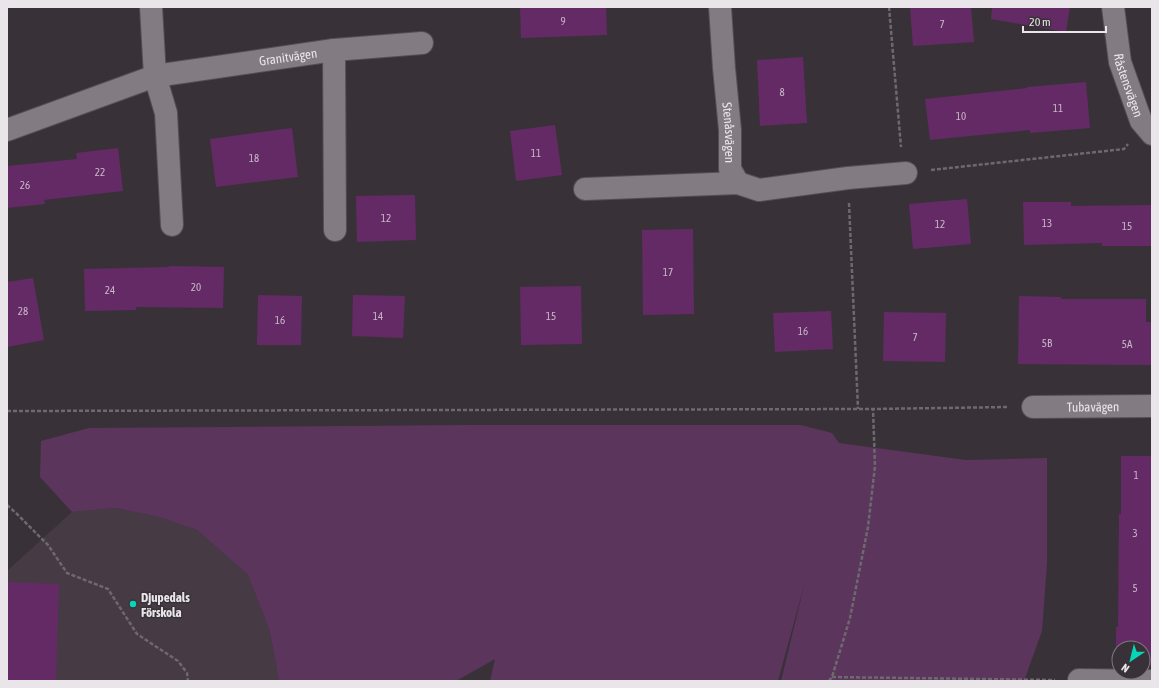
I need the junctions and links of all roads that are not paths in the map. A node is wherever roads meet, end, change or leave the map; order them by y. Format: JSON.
{"nodes":[{"id":1,"x":151,"y":7,"type":"edge"},
{"id":2,"x":720,"y":7,"type":"edge"},
{"id":3,"x":1113,"y":7,"type":"edge"},
{"id":4,"x":422,"y":43,"type":"dead end"},
{"id":5,"x":334,"y":50,"type":"junction"},
{"id":6,"x":155,"y":76,"type":"junction"},
{"id":7,"x":1147,"y":128,"type":"edge"},
{"id":8,"x":7,"y":130,"type":"edge"},
{"id":9,"x":906,"y":173,"type":"road end"},
{"id":10,"x":738,"y":183,"type":"junction"},
{"id":11,"x":585,"y":189,"type":"dead end"},
{"id":12,"x":172,"y":225,"type":"dead end"},
{"id":13,"x":335,"y":230,"type":"dead end"},
{"id":14,"x":1152,"y":406,"type":"edge"},
{"id":15,"x":1034,"y":407,"type":"road end"},
{"id":16,"x":1079,"y":680,"type":"edge"},
{"id":17,"x":1152,"y":681,"type":"edge"}],
"edges":[{"from":1,"to":6,"type":"street"},
{"from":2,"to":10,"type":"street","name":"Stenåsvägen"},
{"from":3,"to":7,"type":"street","name":"Råstensvägen"},
{"from":4,"to":5,"type":"street","name":"Granitvägen"},
{"from":5,"to":6,"type":"street","name":"Granitvägen"},
{"from":5,"to":13,"type":"street"},
{"from":6,"to":8,"type":"street","name":"Granitvägen"},
{"from":6,"to":12,"type":"street"},
{"from":9,"to":10,"type":"street"},
{"from":10,"to":11,"type":"street"},
{"from":14,"to":15,"type":"street","name":"Tubavägen"},
{"from":16,"to":17,"type":"street"}]}
